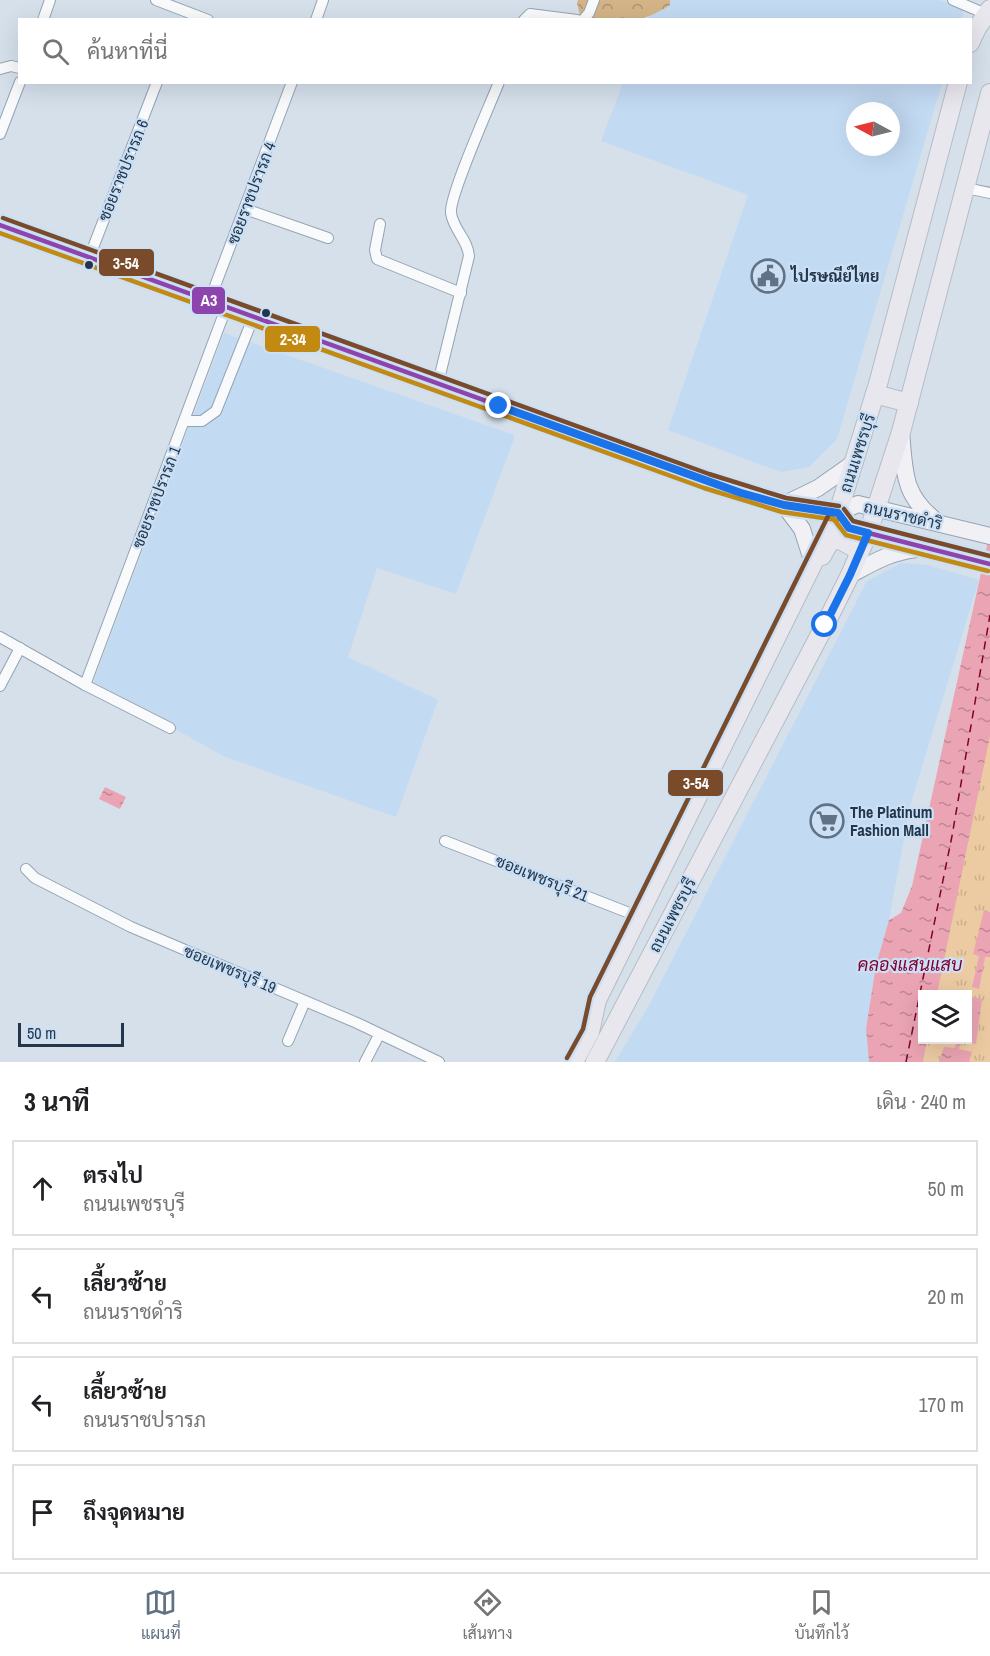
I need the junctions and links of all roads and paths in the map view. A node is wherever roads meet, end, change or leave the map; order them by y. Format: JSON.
{"nodes":[{"id":1,"x":51,"y":0,"type":"edge"},
{"id":2,"x":156,"y":0,"type":"edge"},
{"id":3,"x":323,"y":0,"type":"edge"},
{"id":4,"x":594,"y":0,"type":"edge"},
{"id":5,"x":953,"y":0,"type":"edge"},
{"id":6,"x":988,"y":11,"type":"edge"},
{"id":7,"x":183,"y":15,"type":"edge"},
{"id":8,"x":44,"y":18,"type":"edge"},
{"id":9,"x":198,"y":18,"type":"edge"},
{"id":10,"x":317,"y":18,"type":"edge"},
{"id":11,"x":526,"y":18,"type":"edge"},
{"id":12,"x":566,"y":18,"type":"edge"},
{"id":13,"x":585,"y":18,"type":"edge"},
{"id":14,"x":972,"y":39,"type":"edge"},
{"id":15,"x":18,"y":68,"type":"edge"},
{"id":16,"x":0,"y":69,"type":"edge"},
{"id":17,"x":19,"y":84,"type":"edge"},
{"id":18,"x":157,"y":84,"type":"edge"},
{"id":19,"x":291,"y":84,"type":"edge"},
{"id":20,"x":498,"y":84,"type":"edge"},
{"id":21,"x":957,"y":84,"type":"edge"},
{"id":22,"x":990,"y":93,"type":"edge"},
{"id":23,"x":0,"y":134,"type":"edge"},
{"id":24,"x":966,"y":188,"type":"junction"},
{"id":25,"x":990,"y":193,"type":"edge"},
{"id":26,"x":245,"y":209,"type":"junction"},
{"id":27,"x":380,"y":224,"type":"dead end"},
{"id":28,"x":0,"y":225,"type":"edge"},
{"id":29,"x":328,"y":238,"type":"dead end"},
{"id":30,"x":89,"y":258,"type":"junction"},
{"id":31,"x":461,"y":293,"type":"junction"},
{"id":32,"x":209,"y":302,"type":"junction"},
{"id":33,"x":226,"y":308,"type":"junction"},
{"id":34,"x":253,"y":318,"type":"junction"},
{"id":35,"x":438,"y":383,"type":"junction"},
{"id":36,"x":875,"y":394,"type":"junction"},
{"id":37,"x":909,"y":403,"type":"junction"},
{"id":38,"x":184,"y":421,"type":"junction"},
{"id":39,"x":901,"y":432,"type":"junction"},
{"id":40,"x":855,"y":462,"type":"junction"},
{"id":41,"x":784,"y":505,"type":"junction"},
{"id":42,"x":878,"y":508,"type":"junction"},
{"id":43,"x":838,"y":513,"type":"junction"},
{"id":44,"x":939,"y":523,"type":"junction"},
{"id":45,"x":868,"y":533,"type":"junction"},
{"id":46,"x":984,"y":535,"type":"edge"},
{"id":47,"x":930,"y":548,"type":"junction"},
{"id":48,"x":861,"y":551,"type":"junction"},
{"id":49,"x":813,"y":563,"type":"junction"},
{"id":50,"x":990,"y":564,"type":"edge"},
{"id":51,"x":850,"y":575,"type":"junction"},
{"id":52,"x":779,"y":631,"type":"junction"},
{"id":53,"x":0,"y":637,"type":"edge"},
{"id":54,"x":20,"y":648,"type":"junction"},
{"id":55,"x":85,"y":685,"type":"junction"},
{"id":56,"x":0,"y":686,"type":"edge"},
{"id":57,"x":170,"y":728,"type":"dead end"},
{"id":58,"x":445,"y":841,"type":"dead end"},
{"id":59,"x":26,"y":869,"type":"dead end"},
{"id":60,"x":638,"y":916,"type":"junction"},
{"id":61,"x":305,"y":1001,"type":"junction"},
{"id":62,"x":379,"y":1035,"type":"junction"},
{"id":63,"x":288,"y":1041,"type":"dead end"},
{"id":64,"x":366,"y":1062,"type":"edge"},
{"id":65,"x":438,"y":1062,"type":"edge"},
{"id":66,"x":574,"y":1062,"type":"edge"},
{"id":67,"x":595,"y":1062,"type":"edge"}],
"edges":[{"from":1,"to":8,"type":"street"},
{"from":2,"to":7,"type":"street"},
{"from":3,"to":10,"type":"street"},
{"from":4,"to":13,"type":"street"},
{"from":5,"to":6,"type":"street"},
{"from":6,"to":14,"type":"main road"},
{"from":7,"to":9,"type":"street"},
{"from":11,"to":12,"type":"street"},
{"from":15,"to":16,"type":"street"},
{"from":17,"to":23,"type":"street"},
{"from":18,"to":30,"type":"street","name":"ซอยราชปรารภ 6"},
{"from":19,"to":26,"type":"street","name":"ซอยราชปรารภ 4"},
{"from":20,"to":31,"type":"street"},
{"from":21,"to":36,"type":"main road","name":"ถนนเพชรบุรี"},
{"from":22,"to":24,"type":"main road","name":"ถนนเพชรบุรี"},
{"from":24,"to":25,"type":"street"},
{"from":24,"to":37,"type":"main road","name":"ถนนเพชรบุรี"},
{"from":26,"to":29,"type":"street"},
{"from":26,"to":32,"type":"street","name":"ซอยราชปรารภ 4"},
{"from":27,"to":31,"type":"street"},
{"from":28,"to":30,"type":"main road"},
{"from":30,"to":32,"type":"main road"},
{"from":31,"to":35,"type":"street"},
{"from":32,"to":33,"type":"main road"},
{"from":33,"to":34,"type":"main road"},
{"from":33,"to":38,"type":"street","name":"ซอยราชปรารภ 1"},
{"from":34,"to":35,"type":"main road"},
{"from":34,"to":38,"type":"street"},
{"from":35,"to":41,"type":"main road"},
{"from":36,"to":37,"type":"main road"},
{"from":36,"to":40,"type":"main road","name":"ถนนเพชรบุรี"},
{"from":37,"to":39,"type":"main road","name":"ถนนเพชรบุรี"},
{"from":38,"to":55,"type":"street","name":"ซอยราชปรารภ 1"},
{"from":39,"to":42,"type":"main road","name":"ถนนเพชรบุรี"},
{"from":39,"to":44,"type":"main road"},
{"from":40,"to":41,"type":"main road"},
{"from":40,"to":43,"type":"main road","name":"ถนนเพชรบุรี"},
{"from":41,"to":43,"type":"main road"},
{"from":41,"to":49,"type":"main road"},
{"from":42,"to":43,"type":"main road","name":"ถนนราชดำริ"},
{"from":42,"to":44,"type":"main road","name":"ถนนราชดำริ"},
{"from":42,"to":45,"type":"main road","name":"ถนนเพชรบุรี"},
{"from":43,"to":45,"type":"main road","name":"ถนนราชดำริ"},
{"from":43,"to":49,"type":"main road","name":"ถนนเพชรบุรี"},
{"from":44,"to":46,"type":"main road","name":"ถนนราชดำริ"},
{"from":45,"to":47,"type":"main road","name":"ถนนราชดำริ"},
{"from":45,"to":48,"type":"main road","name":"ถนนเพชรบุรี"},
{"from":47,"to":50,"type":"main road","name":"ถนนราชดำริ"},
{"from":47,"to":51,"type":"main road"},
{"from":48,"to":51,"type":"main road","name":"ถนนเพชรบุรี"},
{"from":48,"to":52,"type":"main road"},
{"from":49,"to":52,"type":"main road","name":"ถนนเพชรบุรี"},
{"from":51,"to":67,"type":"main road","name":"ถนนเพชรบุรี"},
{"from":52,"to":60,"type":"main road","name":"ถนนเพชรบุรี"},
{"from":53,"to":54,"type":"street"},
{"from":54,"to":55,"type":"street"},
{"from":54,"to":56,"type":"street"},
{"from":55,"to":57,"type":"street"},
{"from":58,"to":60,"type":"street","name":"ซอยเพชรบุรี 21"},
{"from":59,"to":61,"type":"street","name":"ซอยเพชรบุรี 19"},
{"from":60,"to":66,"type":"main road","name":"ถนนเพชรบุรี"},
{"from":61,"to":62,"type":"street","name":"ซอยเพชรบุรี 19"},
{"from":61,"to":63,"type":"street"},
{"from":62,"to":64,"type":"street"},
{"from":62,"to":65,"type":"street","name":"ซอยเพชรบุรี 19"}]}
